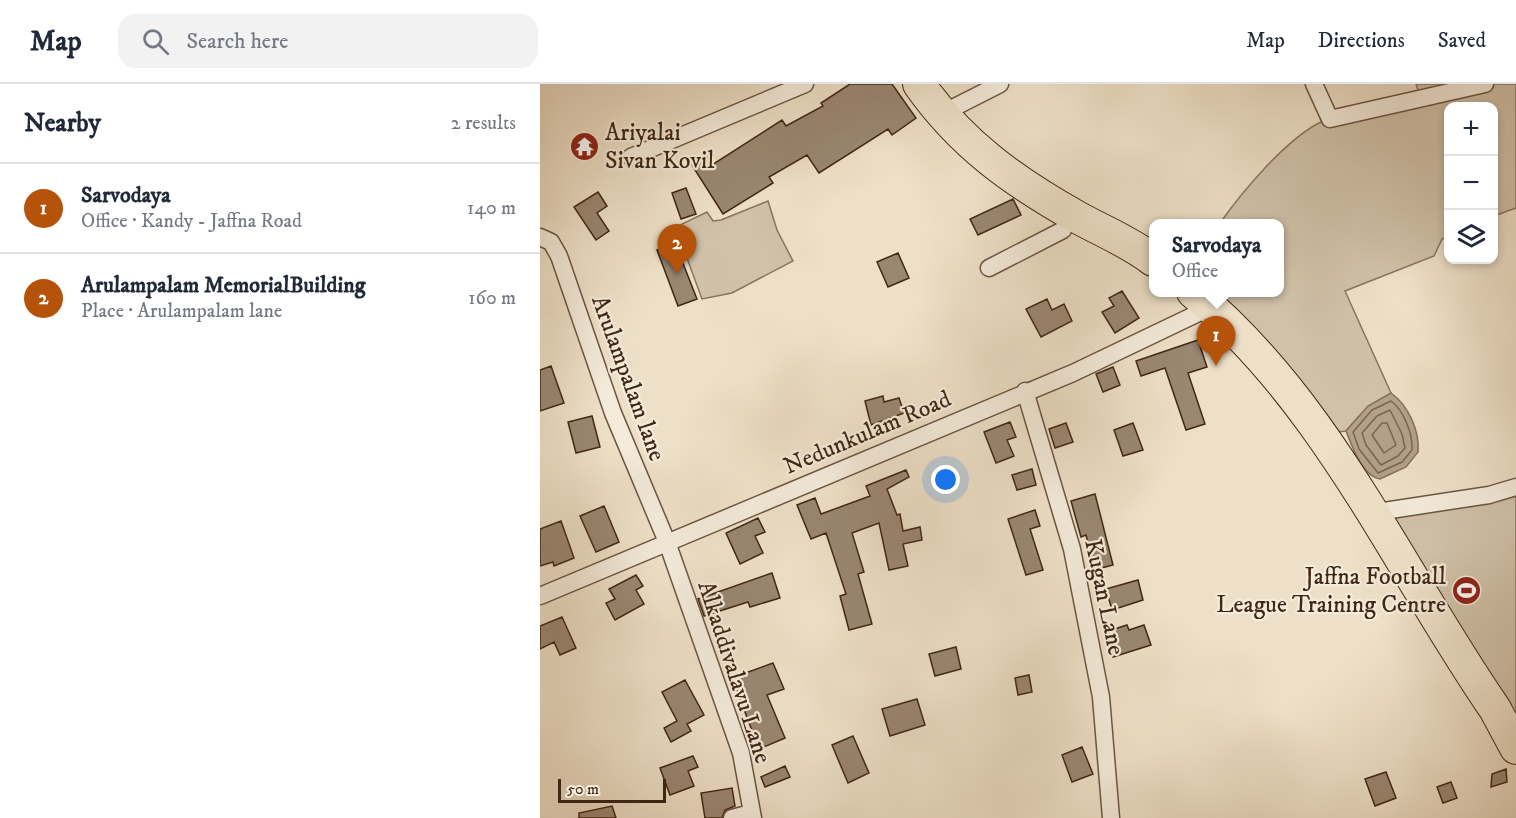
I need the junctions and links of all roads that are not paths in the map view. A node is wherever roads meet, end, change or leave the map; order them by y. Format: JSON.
{"nodes":[{"id":1,"x":805,"y":84,"type":"edge"},
{"id":2,"x":919,"y":84,"type":"edge"},
{"id":3,"x":1000,"y":84,"type":"edge"},
{"id":4,"x":1314,"y":84,"type":"edge"},
{"id":5,"x":1485,"y":84,"type":"edge"},
{"id":6,"x":941,"y":114,"type":"junction"},
{"id":7,"x":631,"y":157,"type":"dead end"},
{"id":8,"x":1070,"y":213,"type":"junction"},
{"id":9,"x":540,"y":237,"type":"edge"},
{"id":10,"x":1149,"y":258,"type":"edge"},
{"id":11,"x":989,"y":268,"type":"dead end"},
{"id":12,"x":1202,"y":300,"type":"edge"},
{"id":13,"x":1025,"y":391,"type":"junction"},
{"id":14,"x":1516,"y":487,"type":"edge"},
{"id":15,"x":1371,"y":513,"type":"junction"},
{"id":16,"x":667,"y":543,"type":"junction"},
{"id":17,"x":540,"y":596,"type":"edge"},
{"id":18,"x":1516,"y":748,"type":"edge"},
{"id":19,"x":752,"y":816,"type":"edge"},
{"id":20,"x":732,"y":818,"type":"edge"},
{"id":21,"x":1111,"y":818,"type":"edge"}],
"edges":[{"from":1,"to":7,"type":"street"},
{"from":2,"to":6,"type":"highway"},
{"from":3,"to":6,"type":"street"},
{"from":4,"to":5,"type":"street"},
{"from":6,"to":8,"type":"highway"},
{"from":8,"to":10,"type":"highway"},
{"from":8,"to":11,"type":"street"},
{"from":9,"to":16,"type":"street","name":"Arulampalam lane"},
{"from":12,"to":13,"type":"street","name":"Nedunkulam Road"},
{"from":12,"to":15,"type":"highway"},
{"from":13,"to":16,"type":"street","name":"Nedunkulam Road"},
{"from":13,"to":21,"type":"street","name":"Kugan Lane"},
{"from":14,"to":15,"type":"street"},
{"from":15,"to":18,"type":"highway"},
{"from":16,"to":17,"type":"street","name":"Nedunkulam Road"},
{"from":16,"to":19,"type":"street","name":"Alkaddivalavu Lane"},
{"from":19,"to":20,"type":"street"}]}
